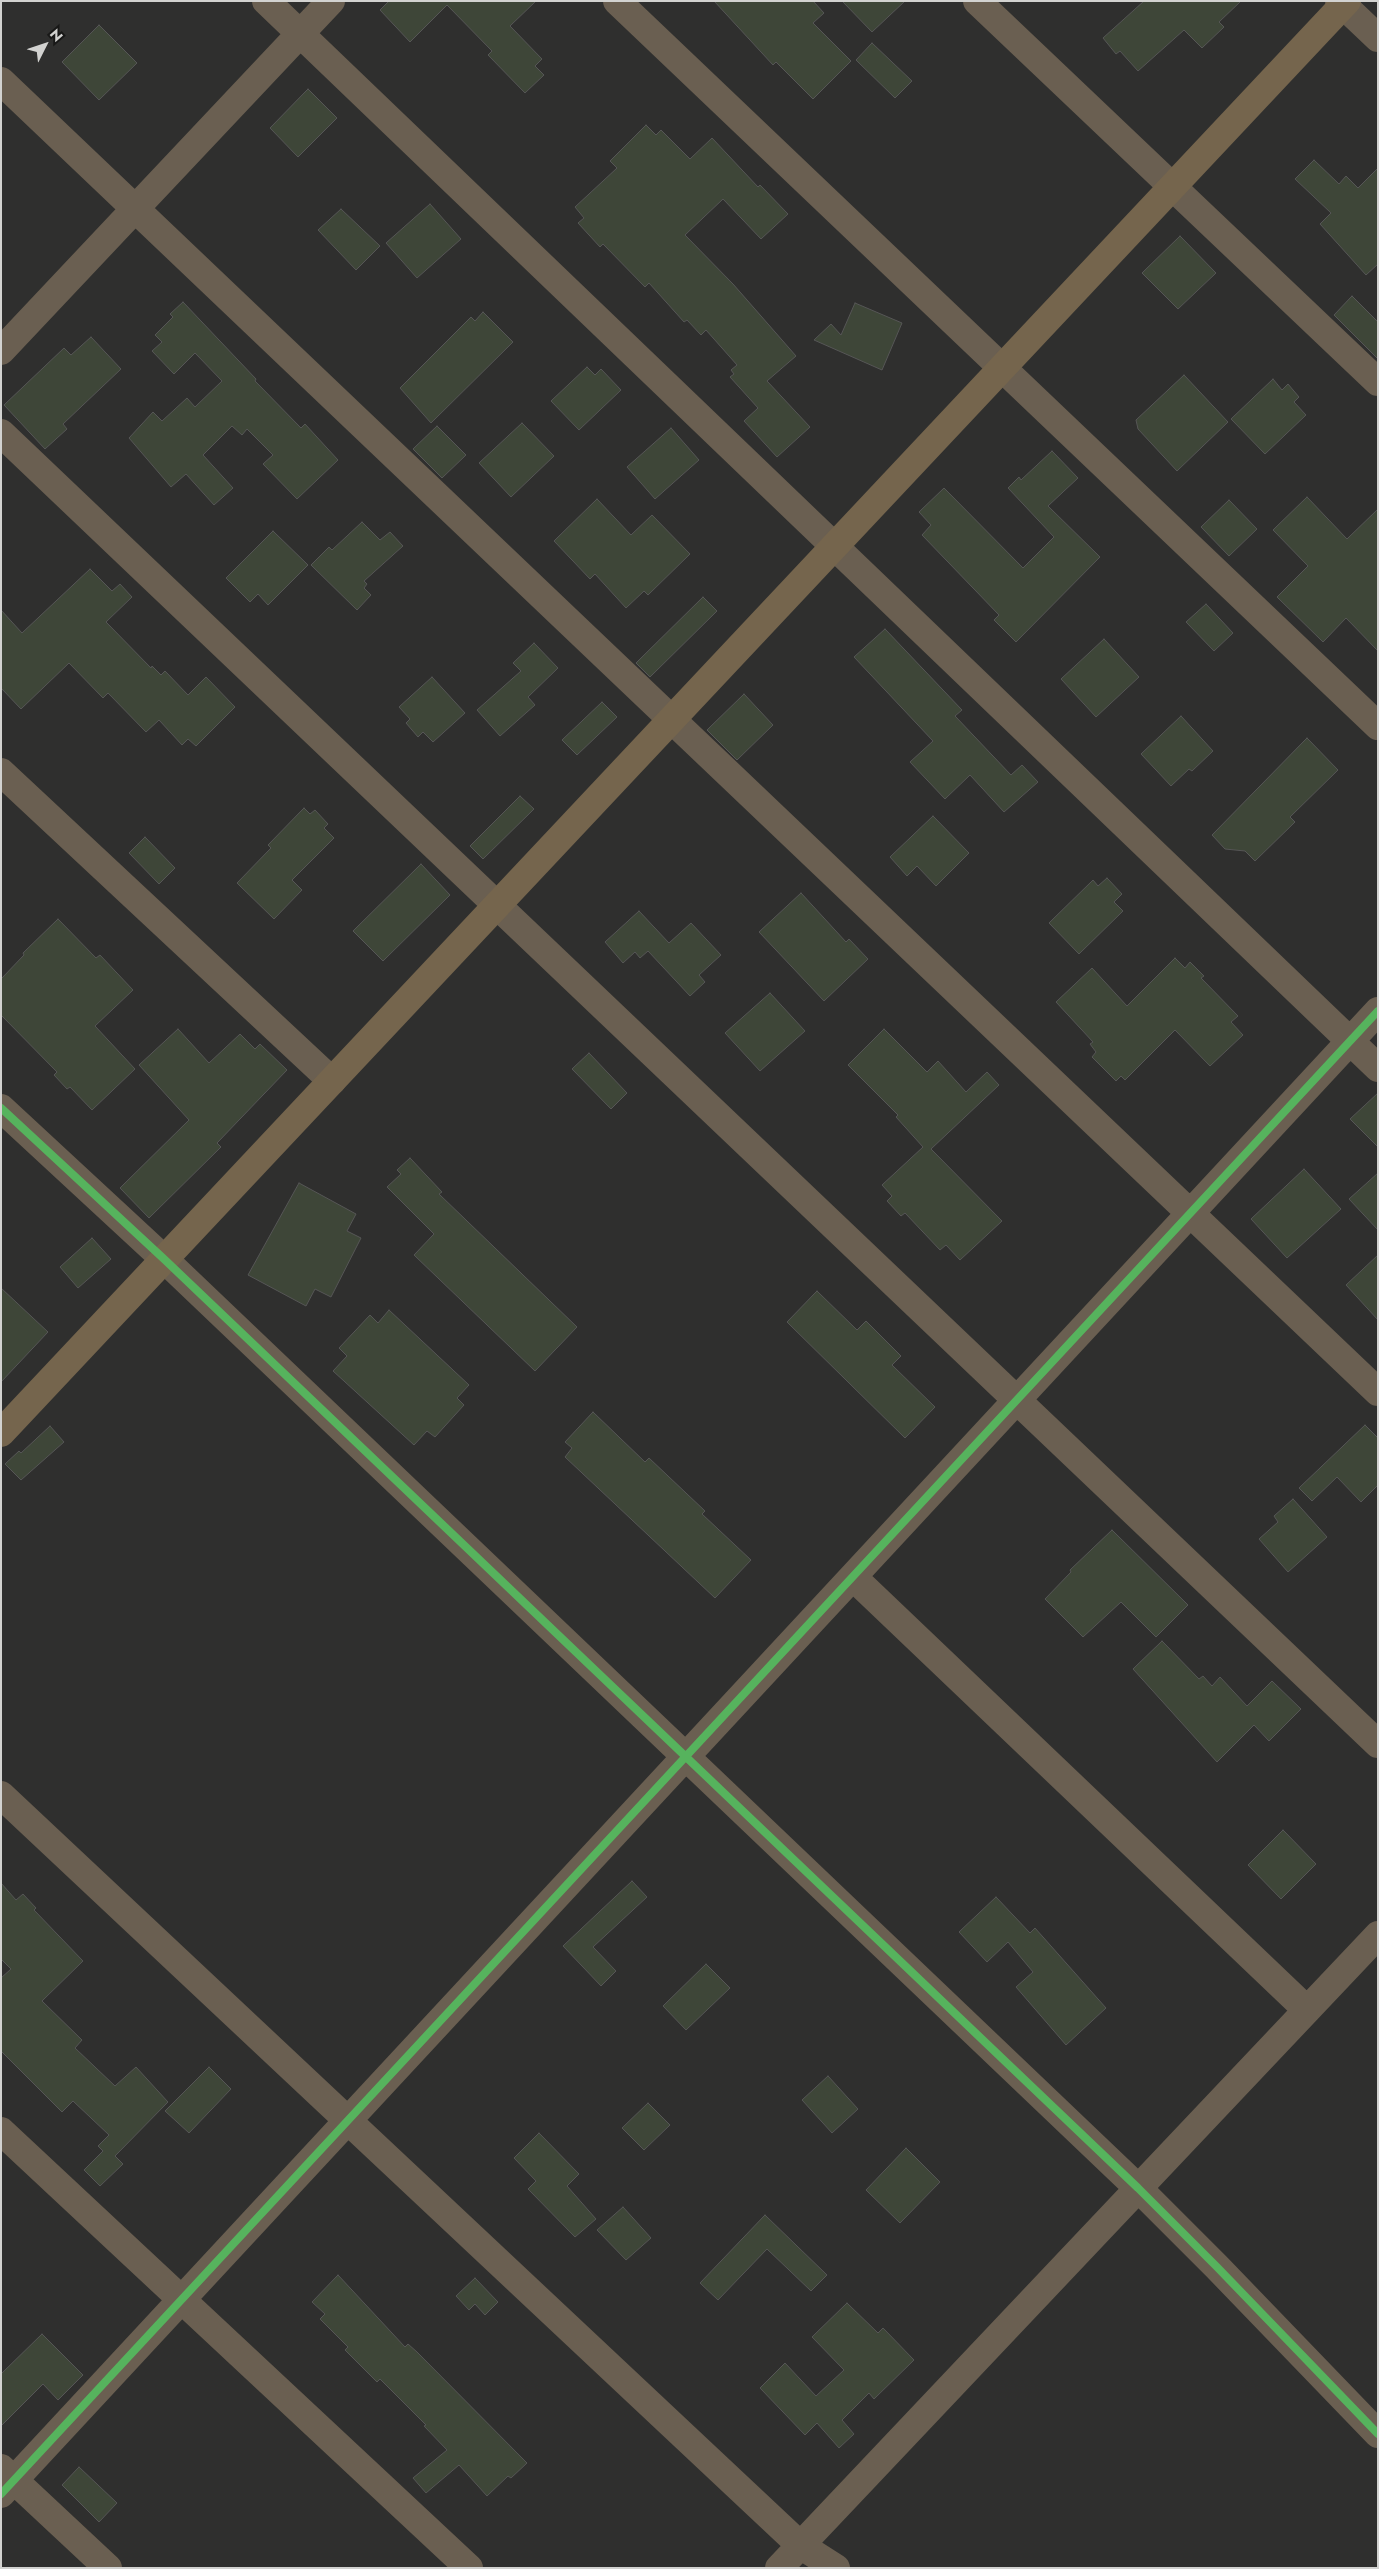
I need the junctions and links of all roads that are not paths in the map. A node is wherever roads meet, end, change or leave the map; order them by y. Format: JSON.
{"nodes":[{"id":1,"x":266,"y":1,"type":"edge"},
{"id":2,"x":331,"y":1,"type":"edge"},
{"id":3,"x":617,"y":1,"type":"edge"},
{"id":4,"x":977,"y":1,"type":"edge"},
{"id":5,"x":1343,"y":3,"type":"edge"},
{"id":6,"x":300,"y":34,"type":"junction"},
{"id":7,"x":1378,"y":38,"type":"edge"},
{"id":8,"x":1,"y":81,"type":"edge"},
{"id":9,"x":1173,"y":188,"type":"junction"},
{"id":10,"x":135,"y":209,"type":"junction"},
{"id":11,"x":1,"y":351,"type":"edge"},
{"id":12,"x":1002,"y":369,"type":"junction"},
{"id":13,"x":1378,"y":382,"type":"edge"},
{"id":14,"x":1,"y":433,"type":"edge"},
{"id":15,"x":835,"y":547,"type":"junction"},
{"id":16,"x":672,"y":720,"type":"junction"},
{"id":17,"x":1378,"y":726,"type":"edge"},
{"id":18,"x":1,"y":772,"type":"edge"},
{"id":19,"x":498,"y":905,"type":"junction"},
{"id":20,"x":1378,"y":1011,"type":"edge"},
{"id":21,"x":1349,"y":1041,"type":"junction"},
{"id":22,"x":1378,"y":1068,"type":"edge"},
{"id":23,"x":332,"y":1080,"type":"junction"},
{"id":24,"x":1,"y":1108,"type":"edge"},
{"id":25,"x":1190,"y":1213,"type":"junction"},
{"id":26,"x":164,"y":1259,"type":"junction"},
{"id":27,"x":1378,"y":1392,"type":"edge"},
{"id":28,"x":1017,"y":1399,"type":"junction"},
{"id":29,"x":1,"y":1433,"type":"edge"},
{"id":30,"x":853,"y":1577,"type":"junction"},
{"id":31,"x":1378,"y":1744,"type":"edge"},
{"id":32,"x":686,"y":1757,"type":"junction"},
{"id":33,"x":1,"y":1795,"type":"edge"},
{"id":34,"x":1378,"y":1935,"type":"edge"},
{"id":35,"x":1307,"y":2010,"type":"junction"},
{"id":36,"x":348,"y":2121,"type":"junction"},
{"id":37,"x":1,"y":2131,"type":"edge"},
{"id":38,"x":1138,"y":2188,"type":"junction"},
{"id":39,"x":182,"y":2300,"type":"junction"},
{"id":40,"x":1378,"y":2434,"type":"edge"},
{"id":41,"x":6,"y":2481,"type":"edge"},
{"id":42,"x":800,"y":2545,"type":"junction"},
{"id":43,"x":108,"y":2568,"type":"edge"},
{"id":44,"x":469,"y":2568,"type":"edge"},
{"id":45,"x":779,"y":2568,"type":"edge"},
{"id":46,"x":836,"y":2568,"type":"edge"}],
"edges":[{"from":1,"to":6,"type":"street"},
{"from":2,"to":6,"type":"street"},
{"from":3,"to":12,"type":"street"},
{"from":4,"to":9,"type":"street"},
{"from":5,"to":7,"type":"street"},
{"from":5,"to":9,"type":"main road"},
{"from":6,"to":10,"type":"street"},
{"from":6,"to":15,"type":"street"},
{"from":8,"to":10,"type":"street"},
{"from":9,"to":12,"type":"main road"},
{"from":9,"to":13,"type":"street"},
{"from":10,"to":11,"type":"street"},
{"from":10,"to":16,"type":"street"},
{"from":12,"to":15,"type":"main road"},
{"from":12,"to":17,"type":"street"},
{"from":14,"to":19,"type":"street"},
{"from":15,"to":16,"type":"main road"},
{"from":15,"to":21,"type":"street"},
{"from":16,"to":19,"type":"main road"},
{"from":16,"to":25,"type":"street"},
{"from":18,"to":23,"type":"street"},
{"from":19,"to":23,"type":"main road"},
{"from":19,"to":28,"type":"street"},
{"from":20,"to":21,"type":"street"},
{"from":21,"to":22,"type":"street"},
{"from":21,"to":25,"type":"street"},
{"from":23,"to":26,"type":"main road"},
{"from":24,"to":26,"type":"street"},
{"from":25,"to":27,"type":"street"},
{"from":25,"to":28,"type":"street"},
{"from":26,"to":29,"type":"main road"},
{"from":26,"to":32,"type":"street"},
{"from":28,"to":30,"type":"street"},
{"from":28,"to":31,"type":"street"},
{"from":30,"to":32,"type":"street"},
{"from":30,"to":35,"type":"street"},
{"from":32,"to":36,"type":"street"},
{"from":32,"to":38,"type":"street"},
{"from":33,"to":36,"type":"street"},
{"from":34,"to":35,"type":"street"},
{"from":35,"to":38,"type":"street"},
{"from":36,"to":39,"type":"street"},
{"from":36,"to":42,"type":"street"},
{"from":37,"to":39,"type":"street"},
{"from":38,"to":40,"type":"street"},
{"from":38,"to":42,"type":"street"},
{"from":39,"to":41,"type":"street"},
{"from":39,"to":44,"type":"street"},
{"from":41,"to":43,"type":"street"},
{"from":42,"to":45,"type":"street"},
{"from":42,"to":46,"type":"street"}]}
